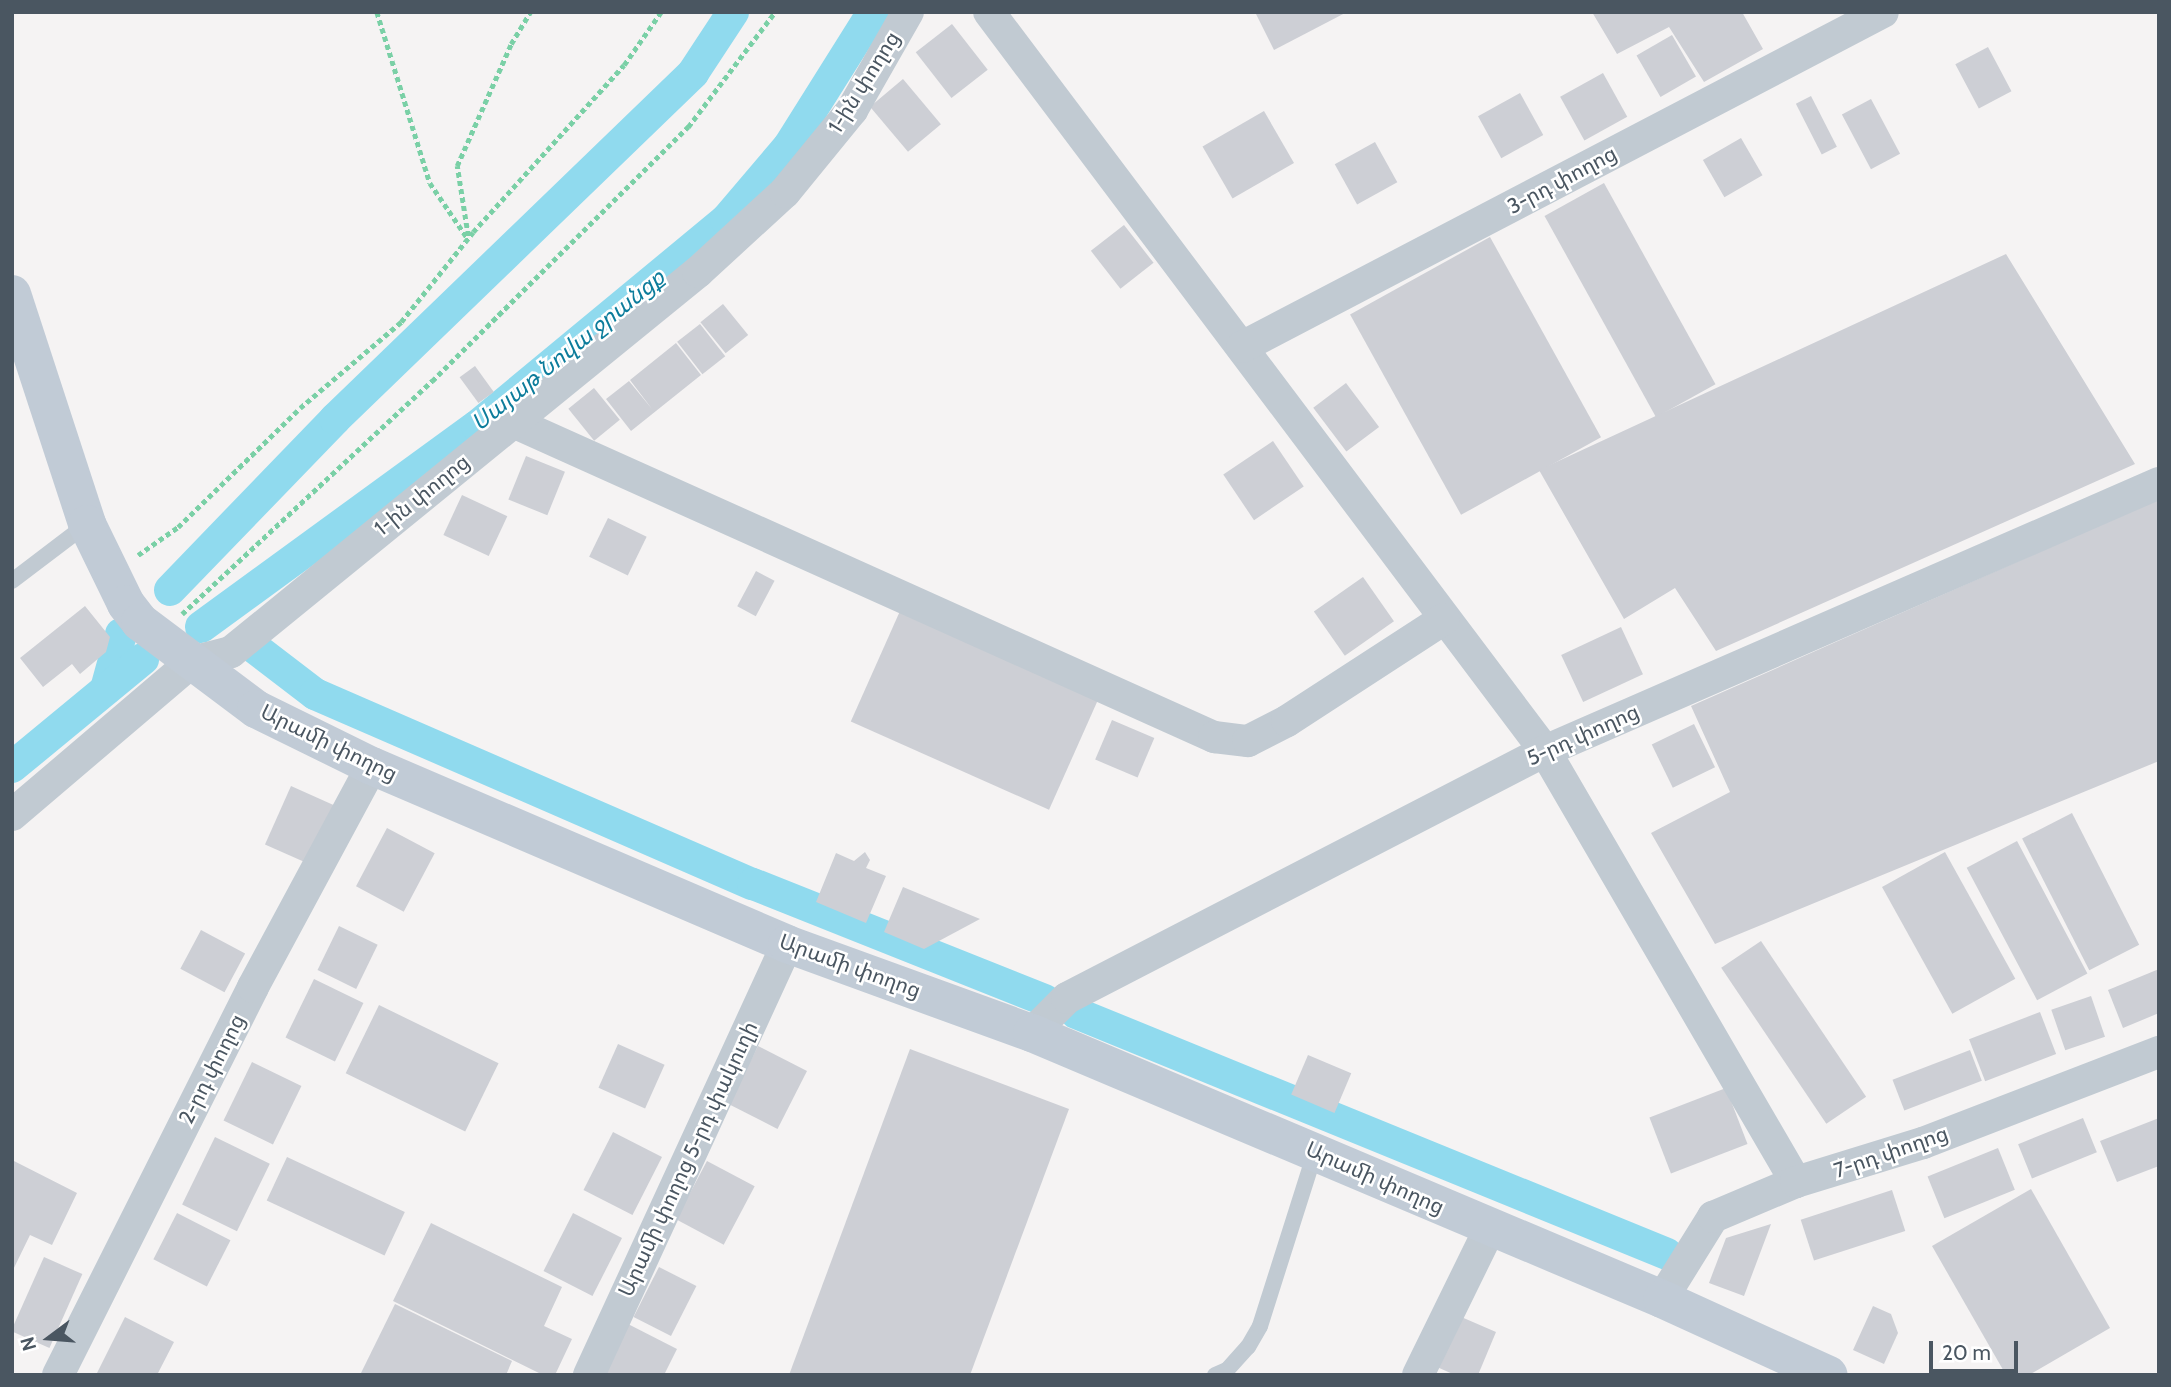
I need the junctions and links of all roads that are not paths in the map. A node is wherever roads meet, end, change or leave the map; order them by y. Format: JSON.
{"nodes":[{"id":1,"x":908,"y":12,"type":"edge"},
{"id":2,"x":989,"y":12,"type":"edge"},
{"id":3,"x":1882,"y":12,"type":"edge"},
{"id":4,"x":12,"y":294,"type":"edge"},
{"id":5,"x":1242,"y":347,"type":"junction"},
{"id":6,"x":513,"y":422,"type":"junction"},
{"id":7,"x":2159,"y":483,"type":"edge"},
{"id":8,"x":87,"y":524,"type":"junction"},
{"id":9,"x":12,"y":581,"type":"edge"},
{"id":10,"x":1444,"y":619,"type":"junction"},
{"id":11,"x":192,"y":662,"type":"junction"},
{"id":12,"x":1545,"y":751,"type":"junction"},
{"id":13,"x":372,"y":766,"type":"junction"},
{"id":14,"x":12,"y":814,"type":"edge"},
{"id":15,"x":786,"y":944,"type":"junction"},
{"id":16,"x":1032,"y":1033,"type":"junction"},
{"id":17,"x":2159,"y":1052,"type":"edge"},
{"id":18,"x":1315,"y":1151,"type":"junction"},
{"id":19,"x":1797,"y":1182,"type":"junction"},
{"id":20,"x":1490,"y":1228,"type":"junction"},
{"id":21,"x":1662,"y":1299,"type":"junction"},
{"id":22,"x":1227,"y":1373,"type":"edge"},
{"id":23,"x":1817,"y":1373,"type":"edge"},
{"id":24,"x":58,"y":1375,"type":"edge"},
{"id":25,"x":589,"y":1375,"type":"edge"},
{"id":26,"x":1418,"y":1375,"type":"edge"}],
"edges":[{"from":1,"to":6,"type":"street","name":"1-ին փողոց"},
{"from":2,"to":5,"type":"street"},
{"from":3,"to":5,"type":"street","name":"3-րդ փողոց"},
{"from":4,"to":8,"type":"main road","name":"Արամի փողոց"},
{"from":5,"to":10,"type":"street"},
{"from":6,"to":10,"type":"street"},
{"from":6,"to":11,"type":"street","name":"1-ին փողոց"},
{"from":7,"to":12,"type":"street","name":"5-րդ փողոց"},
{"from":8,"to":9,"type":"lane"},
{"from":8,"to":11,"type":"main road","name":"Արամի փողոց"},
{"from":10,"to":12,"type":"street"},
{"from":11,"to":13,"type":"main road","name":"Արամի փողոց"},
{"from":11,"to":14,"type":"street","name":"1-ին փողոց"},
{"from":12,"to":16,"type":"street","name":"5-րդ փողոց"},
{"from":12,"to":19,"type":"street"},
{"from":13,"to":15,"type":"main road","name":"Արամի փողոց"},
{"from":13,"to":24,"type":"street","name":"2-րդ փողոց"},
{"from":15,"to":16,"type":"main road","name":"Արամի փողոց"},
{"from":15,"to":25,"type":"street","name":"Արամի փողոց 5-րդ փակուղի"},
{"from":16,"to":18,"type":"main road","name":"Արամի փողոց"},
{"from":17,"to":19,"type":"street","name":"7-րդ փողոց"},
{"from":18,"to":20,"type":"main road","name":"Արամի փողոց"},
{"from":18,"to":22,"type":"lane"},
{"from":19,"to":21,"type":"street","name":"7-րդ փողոց"},
{"from":20,"to":21,"type":"main road","name":"Արամի փողոց"},
{"from":20,"to":26,"type":"street"},
{"from":21,"to":23,"type":"main road","name":"Արամի փողոց"}]}
